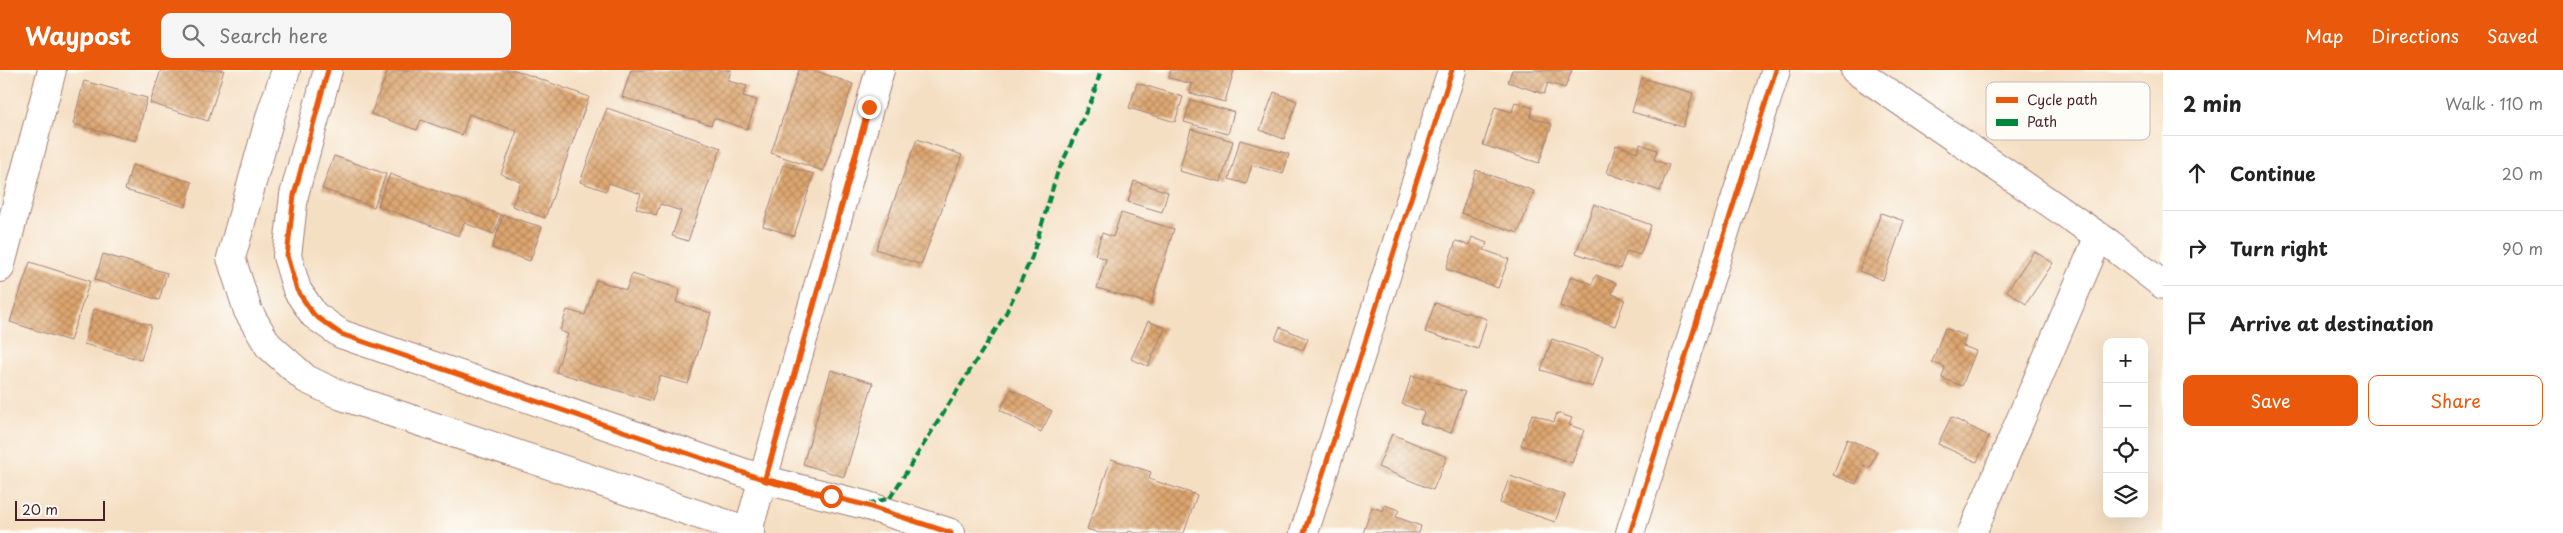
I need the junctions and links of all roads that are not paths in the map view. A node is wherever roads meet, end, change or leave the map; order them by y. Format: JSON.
{"nodes":[{"id":1,"x":52,"y":70,"type":"edge"},
{"id":2,"x":286,"y":70,"type":"edge"},
{"id":3,"x":328,"y":70,"type":"edge"},
{"id":4,"x":880,"y":70,"type":"edge"},
{"id":5,"x":1452,"y":70,"type":"edge"},
{"id":6,"x":1776,"y":70,"type":"edge"},
{"id":7,"x":1855,"y":70,"type":"edge"},
{"id":8,"x":2099,"y":236,"type":"junction"},
{"id":9,"x":0,"y":268,"type":"edge"},
{"id":10,"x":2163,"y":285,"type":"edge"},
{"id":11,"x":765,"y":480,"type":"junction"},
{"id":12,"x":750,"y":532,"type":"edge"},
{"id":13,"x":951,"y":533,"type":"edge"},
{"id":14,"x":1304,"y":533,"type":"edge"},
{"id":15,"x":1630,"y":533,"type":"edge"},
{"id":16,"x":1972,"y":533,"type":"edge"}],
"edges":[{"from":1,"to":9,"type":"street"},
{"from":2,"to":12,"type":"street"},
{"from":3,"to":11,"type":"street"},
{"from":4,"to":11,"type":"street"},
{"from":5,"to":14,"type":"street"},
{"from":6,"to":15,"type":"street"},
{"from":7,"to":8,"type":"street"},
{"from":8,"to":10,"type":"street"},
{"from":8,"to":16,"type":"street"},
{"from":11,"to":12,"type":"street"},
{"from":11,"to":13,"type":"street"}]}
